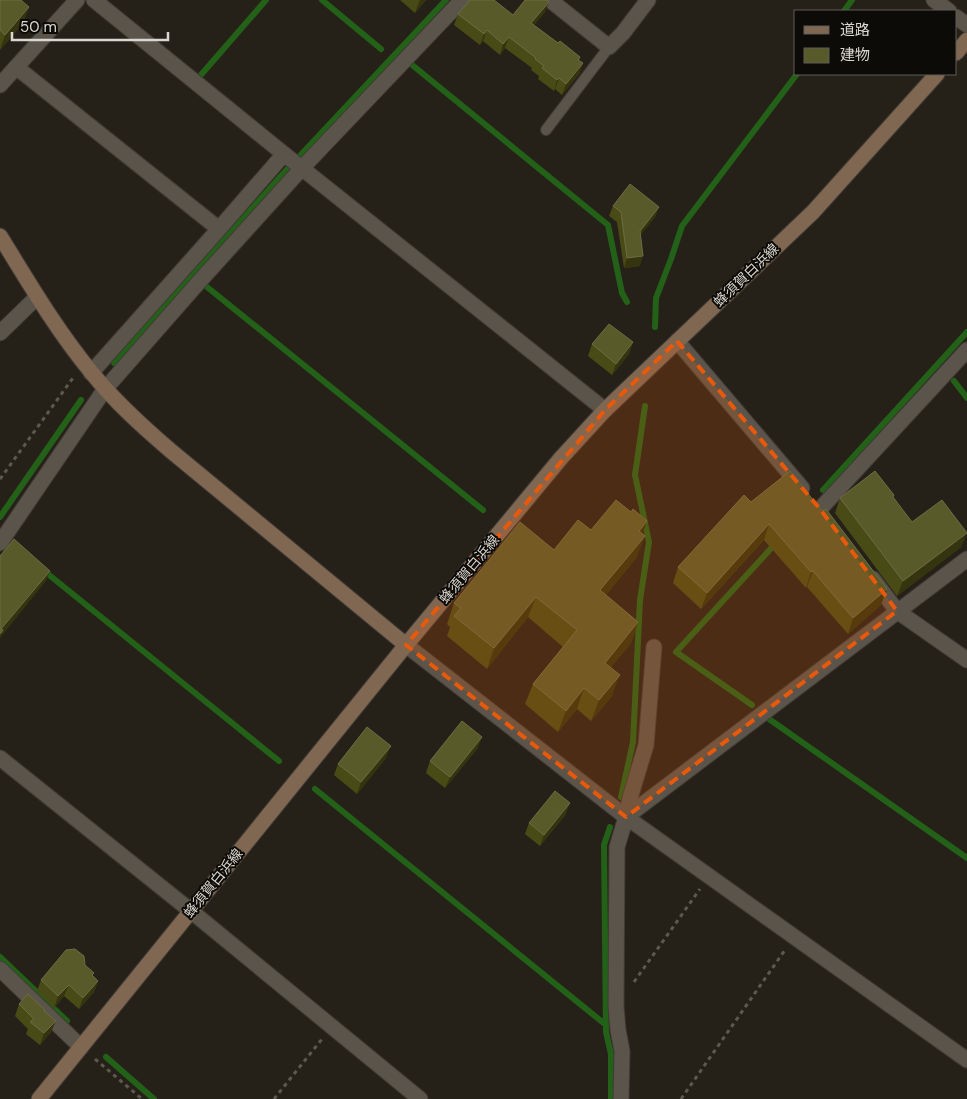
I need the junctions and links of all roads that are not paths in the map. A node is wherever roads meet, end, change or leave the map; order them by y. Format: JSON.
{"nodes":[{"id":1,"x":77,"y":0,"type":"edge"},
{"id":2,"x":94,"y":0,"type":"edge"},
{"id":3,"x":462,"y":0,"type":"edge"},
{"id":4,"x":550,"y":0,"type":"edge"},
{"id":5,"x":648,"y":0,"type":"edge"},
{"id":6,"x":934,"y":0,"type":"edge"},
{"id":7,"x":948,"y":10,"type":"edge"},
{"id":8,"x":957,"y":18,"type":"edge"},
{"id":9,"x":967,"y":26,"type":"edge"},
{"id":10,"x":967,"y":40,"type":"edge"},
{"id":11,"x":608,"y":47,"type":"junction"},
{"id":12,"x":957,"y":51,"type":"edge"},
{"id":13,"x":16,"y":67,"type":"junction"},
{"id":14,"x":936,"y":75,"type":"edge"},
{"id":15,"x":0,"y":85,"type":"edge"},
{"id":16,"x":546,"y":130,"type":"dead end"},
{"id":17,"x":294,"y":162,"type":"junction"},
{"id":18,"x":219,"y":229,"type":"junction"},
{"id":19,"x":0,"y":236,"type":"edge"},
{"id":20,"x":37,"y":298,"type":"junction"},
{"id":21,"x":0,"y":333,"type":"edge"},
{"id":22,"x":677,"y":341,"type":"junction"},
{"id":23,"x":967,"y":350,"type":"edge"},
{"id":24,"x":88,"y":368,"type":"junction"},
{"id":25,"x":105,"y":389,"type":"junction"},
{"id":26,"x":605,"y":410,"type":"junction"},
{"id":27,"x":0,"y":543,"type":"edge"},
{"id":28,"x":967,"y":558,"type":"edge"},
{"id":29,"x":862,"y":564,"type":"edge"},
{"id":30,"x":897,"y":611,"type":"junction"},
{"id":31,"x":406,"y":645,"type":"junction"},
{"id":32,"x":654,"y":647,"type":"dead end"},
{"id":33,"x":967,"y":660,"type":"edge"},
{"id":34,"x":0,"y":758,"type":"edge"},
{"id":35,"x":626,"y":817,"type":"junction"},
{"id":36,"x":191,"y":911,"type":"junction"},
{"id":37,"x":0,"y":969,"type":"edge"},
{"id":38,"x":81,"y":1047,"type":"junction"},
{"id":39,"x":967,"y":1060,"type":"edge"},
{"id":40,"x":39,"y":1099,"type":"edge"},
{"id":41,"x":420,"y":1099,"type":"edge"},
{"id":42,"x":621,"y":1099,"type":"edge"}],
"edges":[{"from":1,"to":13,"type":"street"},
{"from":2,"to":17,"type":"street"},
{"from":3,"to":17,"type":"street"},
{"from":4,"to":11,"type":"street"},
{"from":5,"to":11,"type":"street"},
{"from":6,"to":7,"type":"street"},
{"from":8,"to":9,"type":"street"},
{"from":10,"to":12,"type":"main road"},
{"from":11,"to":16,"type":"lane"},
{"from":13,"to":15,"type":"street"},
{"from":13,"to":18,"type":"street"},
{"from":14,"to":22,"type":"main road","name":"蜂須賀白浜線"},
{"from":17,"to":18,"type":"street"},
{"from":17,"to":25,"type":"street"},
{"from":17,"to":26,"type":"street"},
{"from":18,"to":24,"type":"street"},
{"from":19,"to":20,"type":"main road"},
{"from":20,"to":21,"type":"street"},
{"from":20,"to":24,"type":"main road"},
{"from":22,"to":23,"type":"street"},
{"from":22,"to":26,"type":"main road","name":"蜂須賀白浜線"},
{"from":24,"to":25,"type":"main road"},
{"from":25,"to":27,"type":"street"},
{"from":25,"to":31,"type":"main road"},
{"from":26,"to":31,"type":"main road","name":"蜂須賀白浜線"},
{"from":28,"to":30,"type":"street"},
{"from":29,"to":30,"type":"street"},
{"from":30,"to":33,"type":"street"},
{"from":30,"to":35,"type":"street"},
{"from":31,"to":35,"type":"street"},
{"from":31,"to":36,"type":"main road","name":"蜂須賀白浜線"},
{"from":32,"to":35,"type":"street"},
{"from":34,"to":36,"type":"street"},
{"from":35,"to":39,"type":"street"},
{"from":35,"to":42,"type":"street"},
{"from":36,"to":38,"type":"main road","name":"蜂須賀白浜線"},
{"from":36,"to":41,"type":"street"},
{"from":37,"to":38,"type":"street"},
{"from":38,"to":40,"type":"main road","name":"蜂須賀白浜線"}]}
